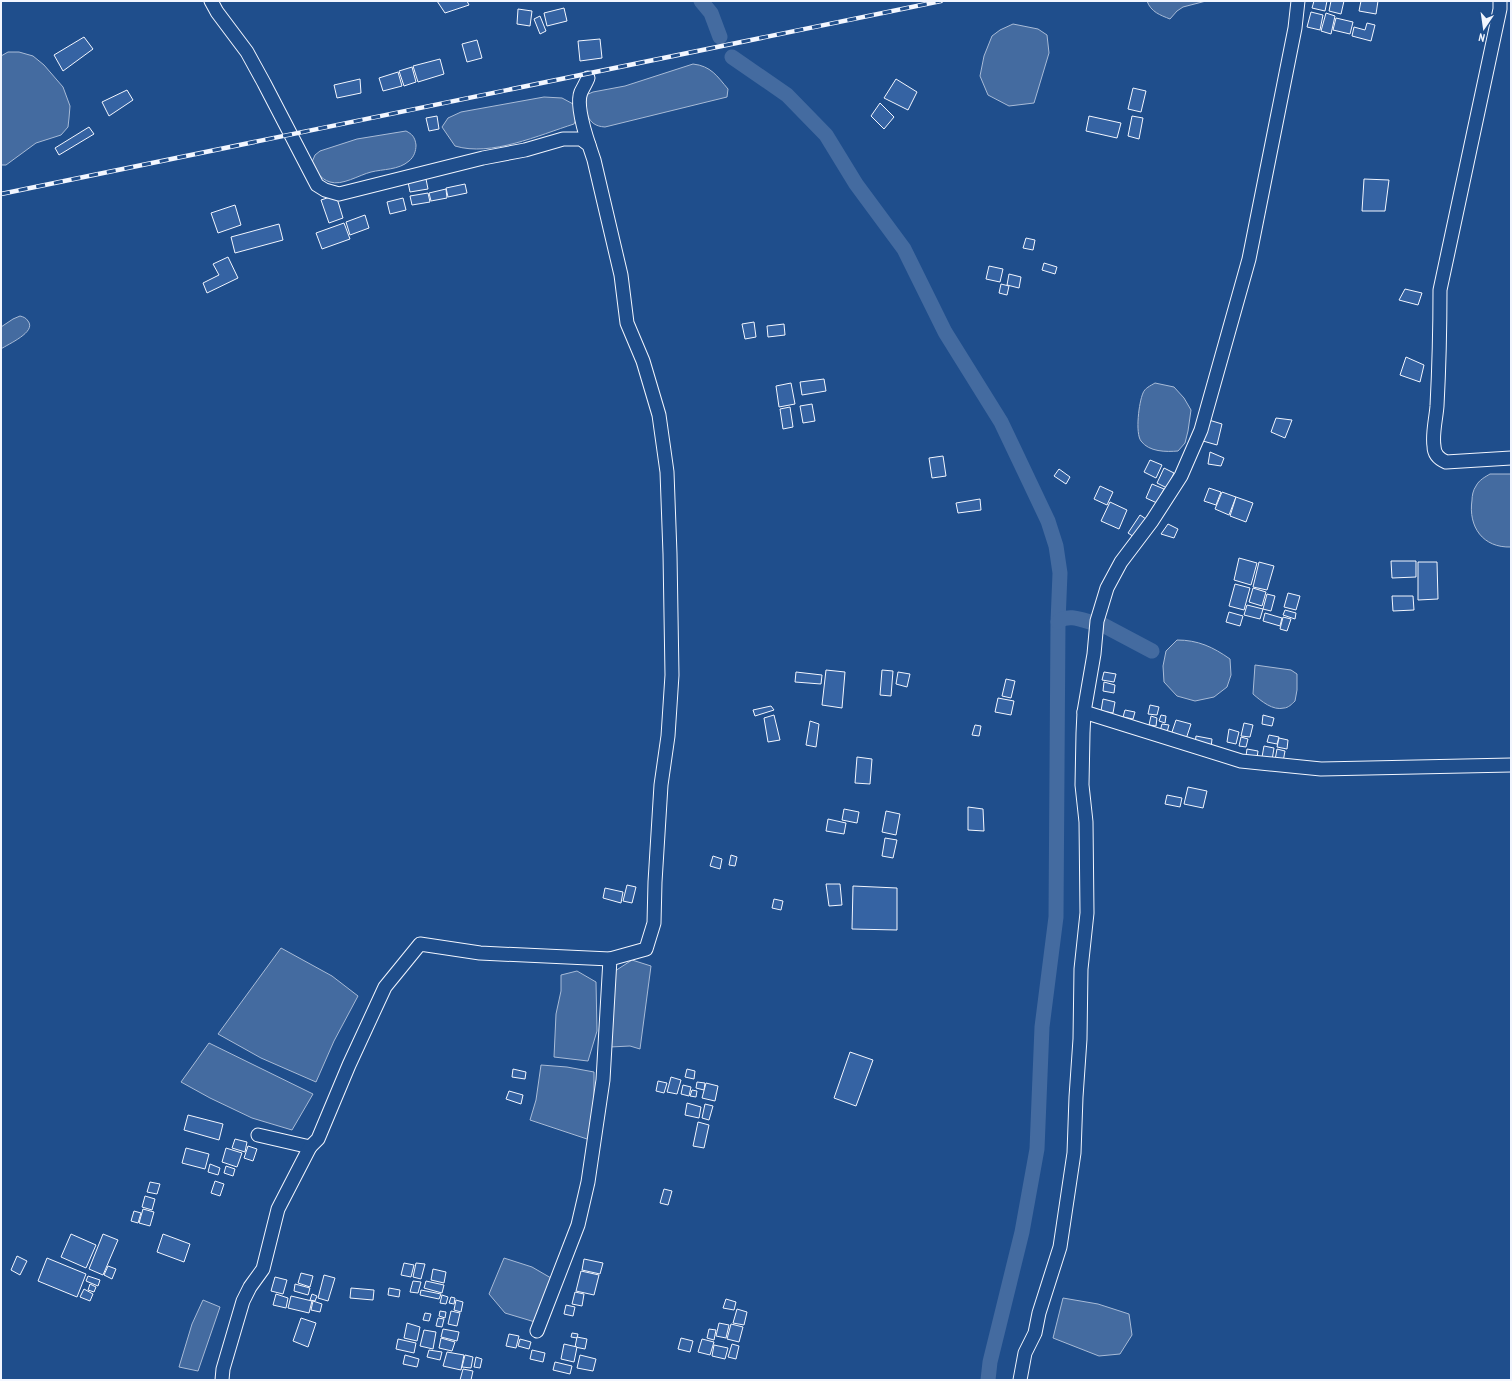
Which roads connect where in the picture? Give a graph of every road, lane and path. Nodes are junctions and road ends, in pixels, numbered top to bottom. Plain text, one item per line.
1 (211, 1) edge
2 (1298, 1) edge
3 (1500, 1) edge
4 (588, 78) dead end
5 (589, 145) junction
6 (1511, 458) edge
7 (1084, 712) junction
8 (1511, 765) edge
9 (610, 959) junction
10 (258, 1135) dead end
11 (310, 1147) junction
12 (537, 1331) dead end
13 (222, 1380) edge
14 (1020, 1380) edge

1 - 5 street
2 - 7 street
3 - 6 street
4 - 5 street
5 - 9 street
7 - 8 street
7 - 14 street
9 - 11 street
9 - 12 street
10 - 11 street
11 - 13 street

